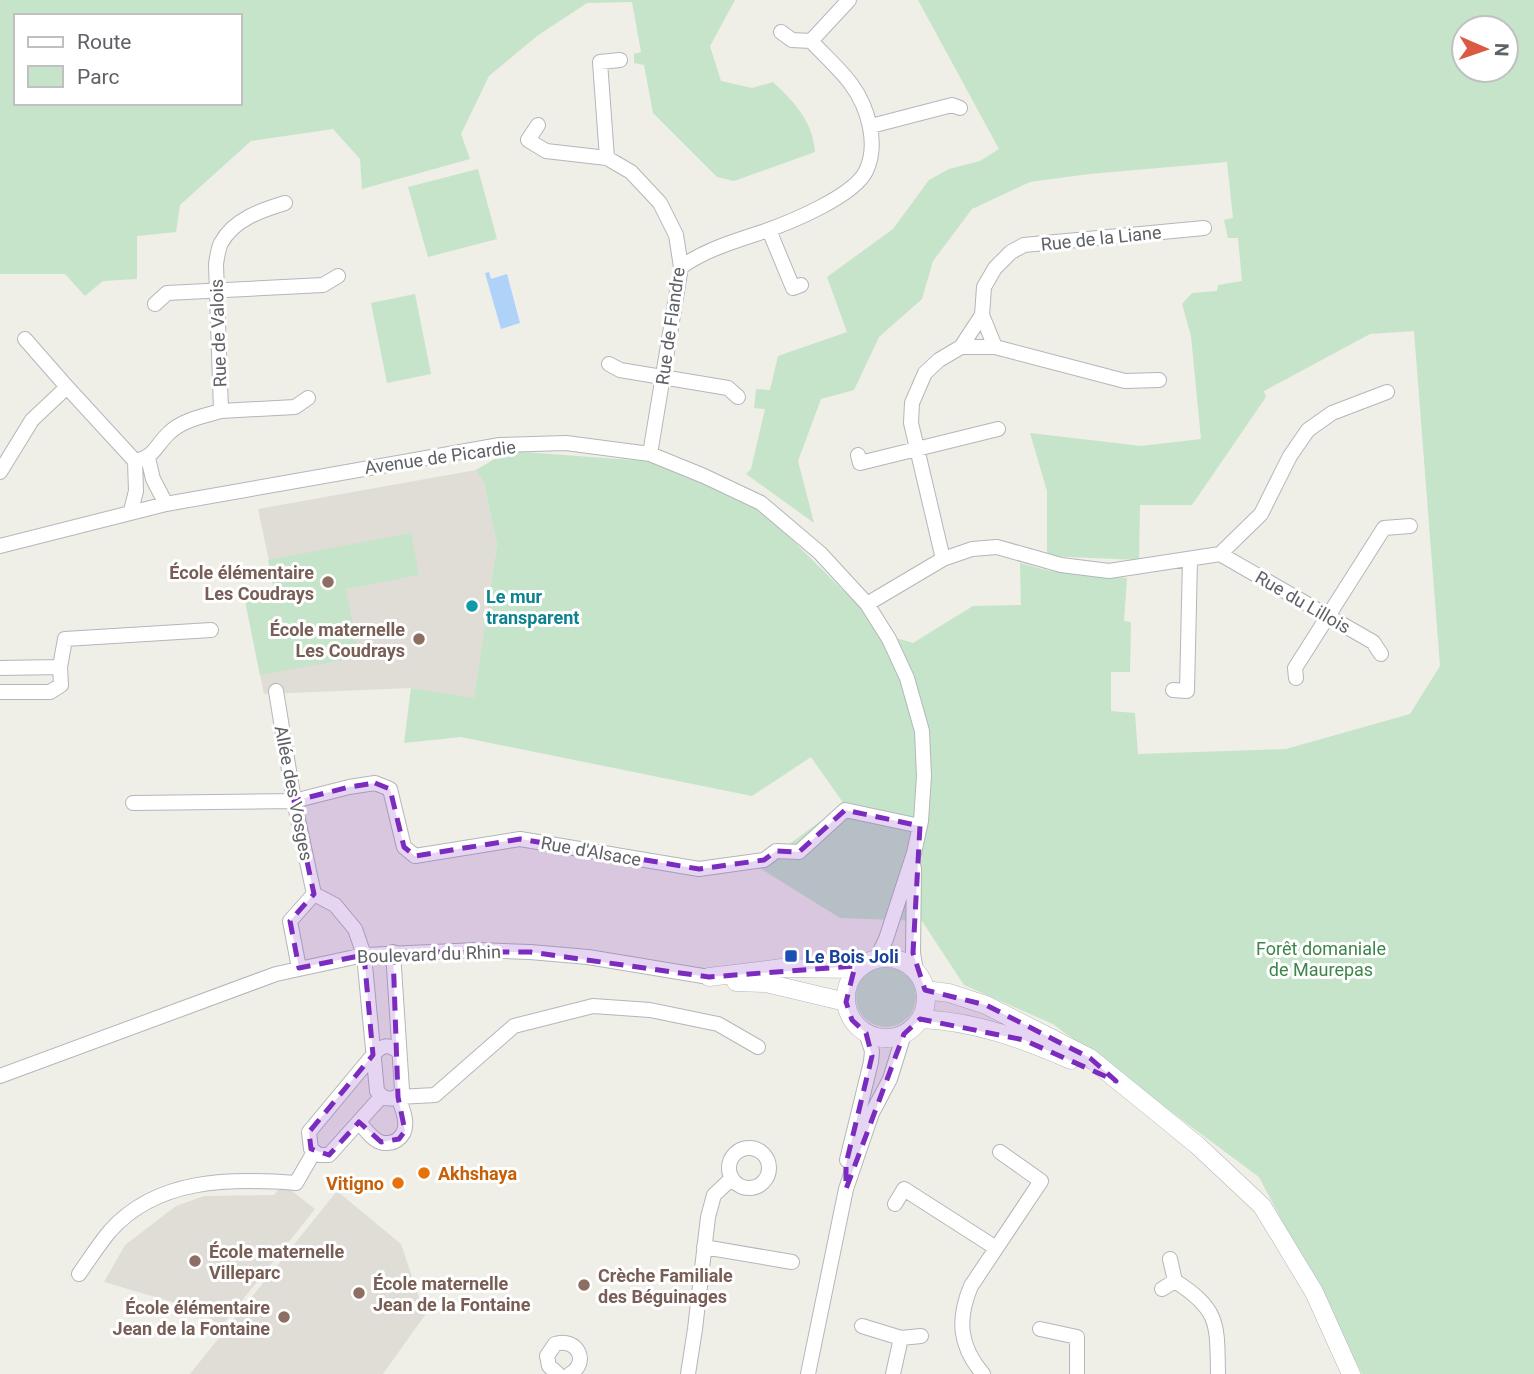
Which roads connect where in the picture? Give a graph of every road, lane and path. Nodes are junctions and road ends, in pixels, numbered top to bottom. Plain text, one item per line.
1 (849, 0) edge
2 (781, 32) dead end
3 (811, 41) junction
4 (620, 61) dead end
5 (960, 108) dead end
6 (538, 125) dead end
7 (871, 126) junction
8 (607, 158) junction
9 (285, 203) dead end
10 (1204, 228) dead end
11 (769, 230) junction
12 (681, 267) junction
13 (338, 276) dead end
14 (801, 285) dead end
15 (216, 289) junction
16 (155, 304) dead end
17 (982, 315) junction
18 (25, 339) dead end
19 (961, 347) junction
20 (995, 347) junction
21 (610, 364) dead end
22 (663, 377) junction
23 (1159, 380) dead end
24 (67, 387) junction
25 (1387, 392) dead end
26 (738, 397) dead end
27 (308, 398) dead end
28 (221, 411) junction
29 (998, 429) dead end
30 (917, 449) junction
31 (650, 454) junction
32 (858, 455) dead end
33 (141, 460) junction
34 (1, 465) edge
35 (166, 504) junction
36 (131, 511) junction
37 (1410, 526) dead end
38 (0, 546) edge
39 (1220, 554) junction
40 (943, 559) junction
41 (1190, 559) junction
42 (867, 604) junction
43 (1327, 616) junction
44 (211, 629) dead end
45 (1381, 654) dead end
46 (60, 667) junction
47 (0, 668) edge
48 (1296, 678) dead end
49 (1173, 690) dead end
50 (276, 691) dead end
51 (0, 692) edge
52 (294, 801) junction
53 (133, 803) dead end
54 (920, 826) junction
55 (914, 853) junction
56 (314, 894) junction
57 (393, 952) junction
58 (363, 955) junction
59 (877, 958) junction
60 (299, 968) junction
61 (858, 969) junction
62 (916, 971) junction
63 (709, 977) junction
64 (925, 990) junction
65 (846, 1002) junction
66 (920, 1019) junction
67 (866, 1033) junction
68 (904, 1034) junction
69 (758, 1047) dead end
70 (399, 1052) junction
71 (373, 1055) junction
72 (0, 1076) edge
73 (1116, 1081) junction
74 (382, 1097) junction
75 (398, 1097) junction
76 (359, 1122) junction
77 (314, 1152) junction
78 (1000, 1152) dead end
79 (732, 1178) dead end
80 (846, 1189) junction
81 (895, 1205) dead end
82 (704, 1247) junction
83 (996, 1248) junction
84 (1170, 1259) dead end
85 (792, 1262) dead end
86 (79, 1274) dead end
87 (862, 1326) dead end
88 (1040, 1329) dead end
89 (920, 1336) dead end
90 (901, 1338) junction
91 (574, 1373) edge
92 (558, 1374) edge
93 (688, 1374) edge
94 (808, 1374) edge
95 (893, 1374) edge
96 (983, 1374) edge
97 (1077, 1374) edge
98 (1218, 1374) edge
99 (1351, 1374) edge

1 - 3 street
2 - 3 street
3 - 7 street
4 - 8 street
5 - 7 street
6 - 8 street, Rue de Flandre
7 - 11 street
8 - 12 street, Rue de Flandre
9 - 15 street, Rue de Valois
10 - 17 street, Rue de la Liane
11 - 12 street
11 - 14 street
12 - 22 street, Rue de Flandre
13 - 15 street
15 - 16 street
15 - 28 street, Rue de Valois
17 - 19 street, Rue de la Liane
17 - 20 street
18 - 24 street
19 - 20 street
19 - 30 street, Rue de la Liane
20 - 23 street
21 - 22 street
22 - 26 street
22 - 31 street, Rue de Flandre
24 - 33 street
24 - 34 street
25 - 39 street
27 - 28 street
28 - 33 street, Rue de Valois
29 - 30 street
30 - 32 street
30 - 40 street, Rue de la Liane
31 - 35 street, Avenue de Picardie
31 - 42 street, Avenue de Picardie
33 - 35 street
33 - 36 street
35 - 36 street, Avenue de Picardie
36 - 38 street, Avenue de Picardie
37 - 43 street
39 - 41 street
39 - 43 street, Rue du Lillois
40 - 41 street
40 - 42 street
41 - 49 street
42 - 54 street, Avenue de Picardie
43 - 45 street, Rue du Lillois
43 - 48 street
44 - 46 street
46 - 47 street
46 - 51 street
50 - 52 street, Allée des Vosges
52 - 53 street
52 - 54 street, Rue d'Alsace
52 - 56 street, Allée des Vosges
54 - 55 street, Avenue de Picardie
55 - 59 street, Avenue de Picardie
55 - 62 street, Avenue de Picardie
56 - 58 street
56 - 60 street
57 - 58 street, Boulevard du Rhin
57 - 63 street, Boulevard du Rhin
57 - 70 street
58 - 60 street, Boulevard du Rhin
58 - 71 street
59 - 61 street
59 - 62 street
60 - 72 street, Boulevard du Rhin
61 - 63 street, Boulevard du Rhin
61 - 65 street
62 - 64 street
63 - 65 street, Boulevard du Rhin
64 - 66 street
64 - 73 street
65 - 67 street
66 - 68 street
66 - 73 street
67 - 68 street
67 - 80 street
68 - 80 street
69 - 75 street
70 - 71 street
70 - 75 street
71 - 74 street
71 - 77 street
73 - 99 street
74 - 75 street
74 - 76 street
75 - 76 street
76 - 77 street
77 - 86 street
78 - 83 street
79 - 82 street
80 - 94 street
81 - 83 street
82 - 85 street
82 - 93 street
83 - 96 street
84 - 98 street
87 - 90 street
88 - 97 street
89 - 90 street
90 - 95 street
91 - 92 street

